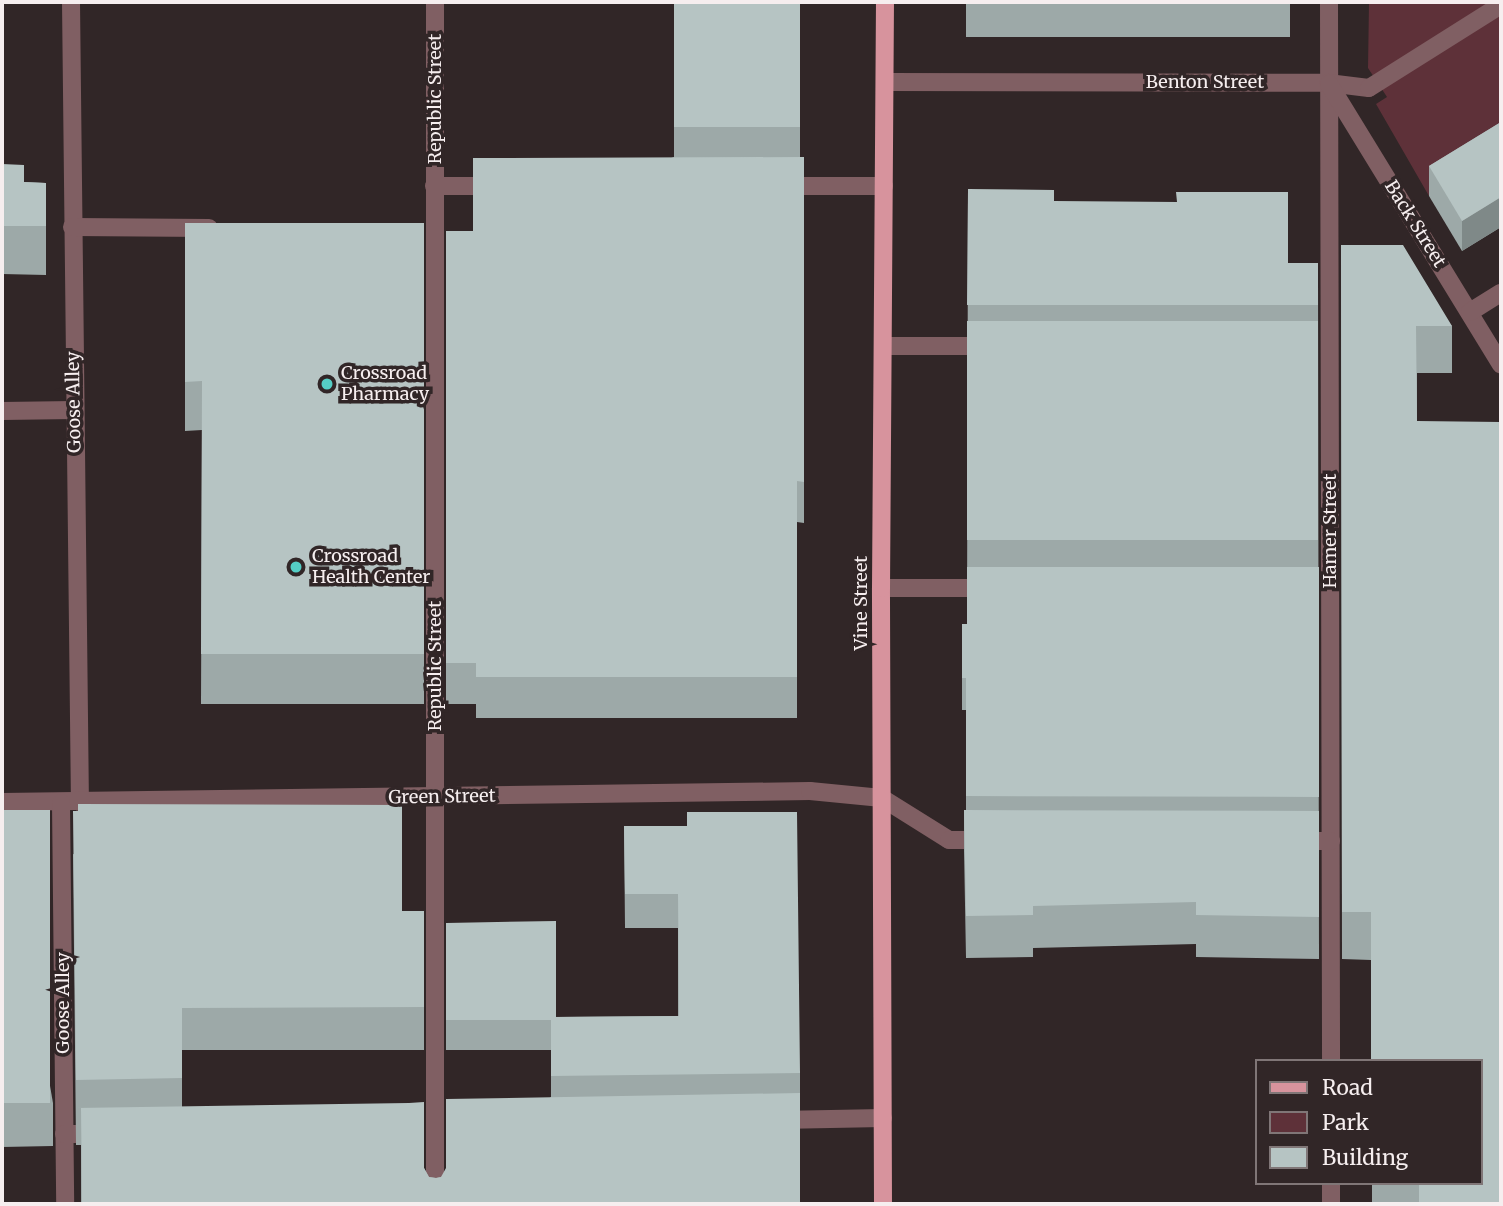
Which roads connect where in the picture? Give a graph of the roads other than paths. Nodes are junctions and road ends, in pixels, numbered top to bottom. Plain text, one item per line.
1 (71, 2) edge
2 (435, 2) edge
3 (885, 2) edge
4 (1329, 2) edge
5 (1501, 5) edge
6 (885, 82) junction
7 (1328, 83) junction
8 (434, 186) junction
9 (516, 186) edge
10 (760, 186) edge
11 (884, 186) junction
12 (72, 228) junction
13 (226, 228) edge
14 (1501, 293) edge
15 (1470, 312) junction
16 (884, 346) junction
17 (1007, 346) edge
18 (1310, 347) edge
19 (1331, 347) junction
20 (1501, 365) edge
21 (74, 410) junction
22 (2, 411) edge
23 (881, 588) junction
24 (1007, 588) edge
25 (1310, 588) edge
26 (1329, 588) junction
27 (435, 797) junction
28 (882, 797) junction
29 (2, 802) edge
30 (61, 803) junction
31 (80, 803) junction
32 (1003, 840) edge
33 (1286, 841) edge
34 (1331, 841) junction
35 (1331, 1059) edge
36 (883, 1118) junction
37 (765, 1120) edge
38 (455, 1123) edge
39 (428, 1126) junction
40 (120, 1133) edge
41 (64, 1134) junction
42 (1331, 1185) edge
43 (65, 1204) edge
44 (435, 1204) edge
45 (883, 1204) edge
46 (1331, 1204) edge

1 - 12 street, Goose Alley
2 - 8 street, Republic Street
3 - 6 main road, Vine Street
4 - 7 street, Hamer Street
5 - 7 street, Benton Street
6 - 7 street, Benton Street
6 - 11 main road, Vine Street
7 - 15 street, Back Street
7 - 19 street, Hamer Street
8 - 9 street
8 - 27 street, Republic Street
10 - 11 street
11 - 16 main road, Vine Street
12 - 13 street
12 - 21 street, Goose Alley
14 - 15 street
15 - 20 street, Back Street
16 - 17 street
16 - 23 main road, Vine Street
18 - 19 street
19 - 26 street, Hamer Street
21 - 22 street
21 - 31 street, Goose Alley
23 - 24 street
23 - 28 main road, Vine Street
25 - 26 street
26 - 34 street, Hamer Street
27 - 28 street, Green Street
27 - 31 street, Green Street
27 - 39 street, Republic Street
28 - 32 street
28 - 36 main road, Vine Street
29 - 30 street, Green Street
30 - 31 street, Green Street
30 - 41 street, Goose Alley
33 - 34 street
34 - 35 street, Hamer Street
36 - 37 street
36 - 45 main road, Vine Street
38 - 39 street
39 - 44 street, Republic Street
40 - 41 street
41 - 43 street, Goose Alley
42 - 46 street

